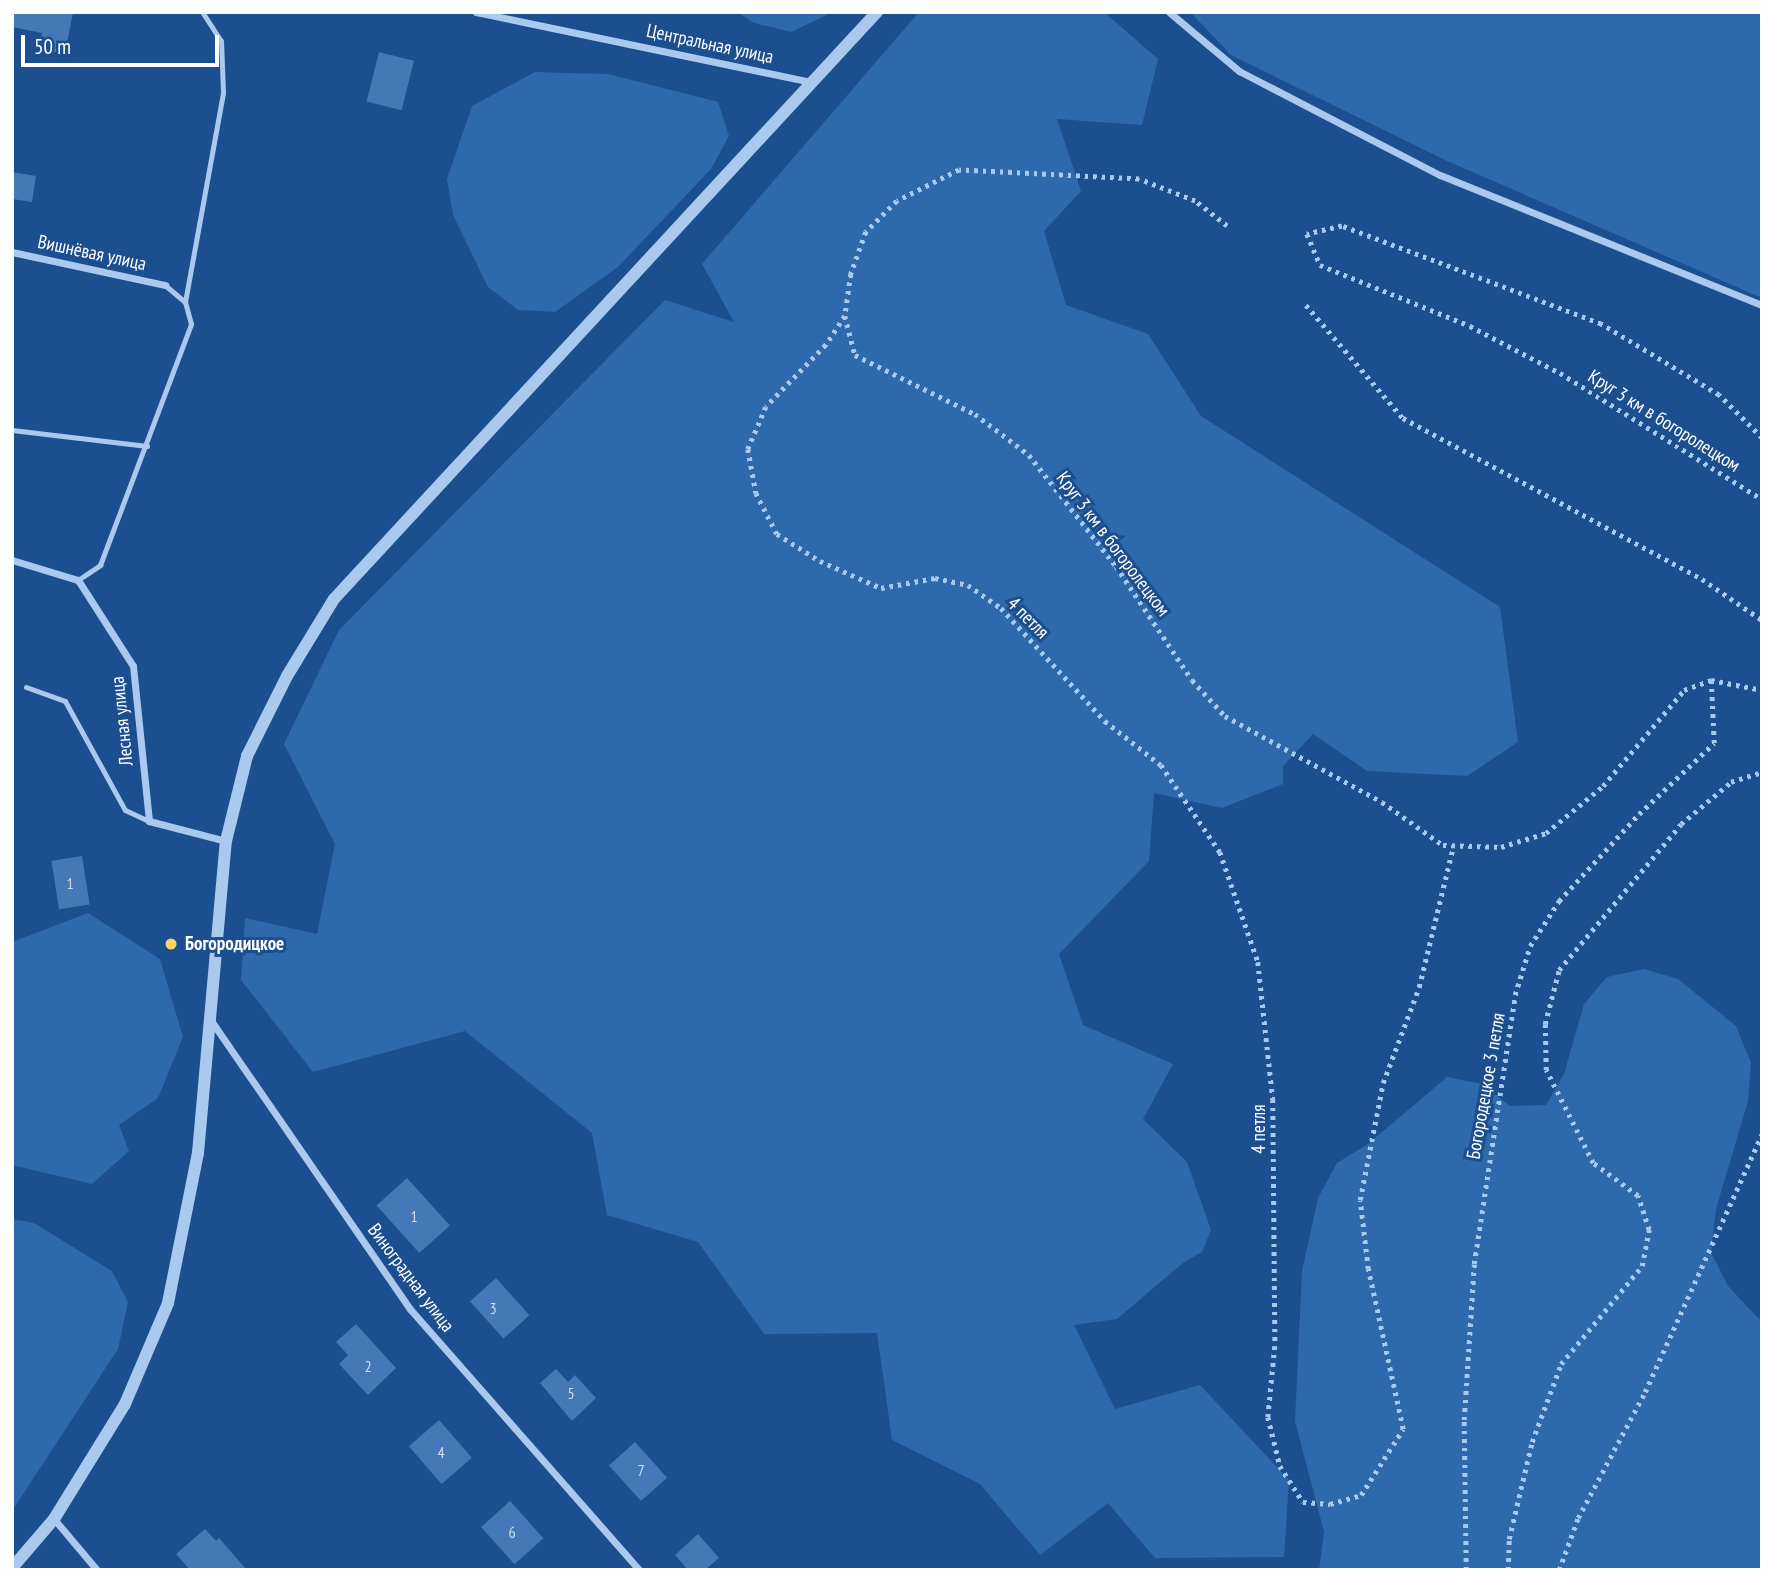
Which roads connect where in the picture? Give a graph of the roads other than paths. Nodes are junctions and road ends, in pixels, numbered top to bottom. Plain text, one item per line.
1 (202, 12) edge
2 (476, 12) edge
3 (877, 12) edge
4 (1169, 12) edge
5 (813, 82) junction
6 (12, 252) edge
7 (165, 285) joint
8 (185, 303) junction
9 (1762, 305) edge
10 (12, 430) edge
11 (147, 446) junction
12 (12, 560) edge
13 (78, 580) junction
14 (26, 687) dead end
15 (149, 821) junction
16 (226, 841) junction
17 (209, 1018) junction
18 (54, 1519) junction
19 (12, 1568) edge
20 (97, 1570) edge
21 (639, 1570) edge

1 - 8 lane
2 - 5 street, Центральная улица
3 - 5 street
4 - 9 street
5 - 16 street
6 - 7 street, Вишнёвая улица
7 - 8 lane
8 - 11 lane
10 - 11 lane
11 - 13 lane
12 - 13 street
13 - 15 street, Лесная улица
14 - 15 lane
15 - 16 street
16 - 17 street
17 - 18 street
17 - 21 street, Виноградная улица
18 - 19 street
18 - 20 street

